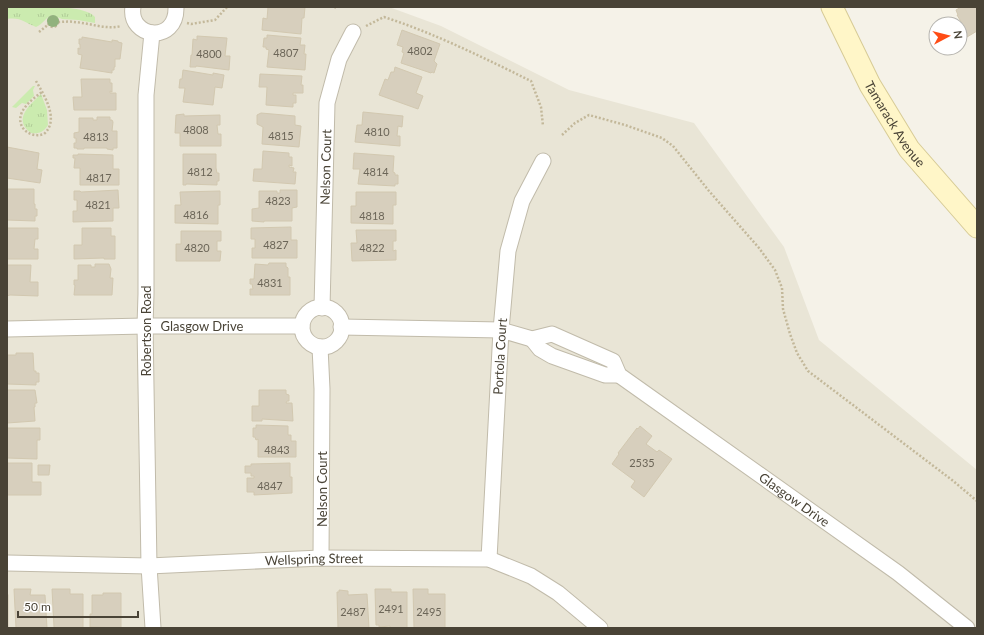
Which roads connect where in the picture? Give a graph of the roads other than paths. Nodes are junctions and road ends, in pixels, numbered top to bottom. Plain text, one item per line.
1 (133, 7) edge
2 (176, 7) edge
3 (832, 7) edge
4 (353, 32) road end
5 (152, 33) junction
6 (543, 161) dead end
7 (977, 227) edge
8 (322, 308) junction
9 (145, 326) junction
10 (302, 326) junction
11 (341, 327) junction
12 (7, 329) edge
13 (501, 330) junction
14 (532, 339) junction
15 (320, 347) junction
16 (583, 348) junction
17 (575, 365) junction
18 (619, 375) junction
19 (321, 558) junction
20 (489, 559) junction
21 (7, 563) edge
22 (149, 566) junction
23 (153, 628) edge
24 (600, 628) edge
25 (967, 628) edge

1 - 5 street
2 - 5 street
3 - 7 main road, Tamarack Avenue
4 - 8 street, Nelson Court
5 - 9 street, Robertson Road
6 - 13 street, Portola Court
8 - 10 street
8 - 11 street
9 - 10 street, Glasgow Drive
9 - 12 street, Glasgow Drive
9 - 22 street, Robertson Road
10 - 15 street
11 - 13 street, Glasgow Drive
11 - 15 street
13 - 14 street, Glasgow Drive
13 - 20 street, Portola Court
14 - 16 street, Glasgow Drive
14 - 17 street, Glasgow Drive
15 - 19 street, Nelson Court
16 - 17 street
16 - 18 street, Glasgow Drive
17 - 18 street, Glasgow Drive
18 - 25 street, Glasgow Drive
19 - 20 street, Wellspring Street
19 - 22 street, Wellspring Street
20 - 24 street, Wellspring Street
21 - 22 street, Wellspring Street
22 - 23 street, Robertson Road

